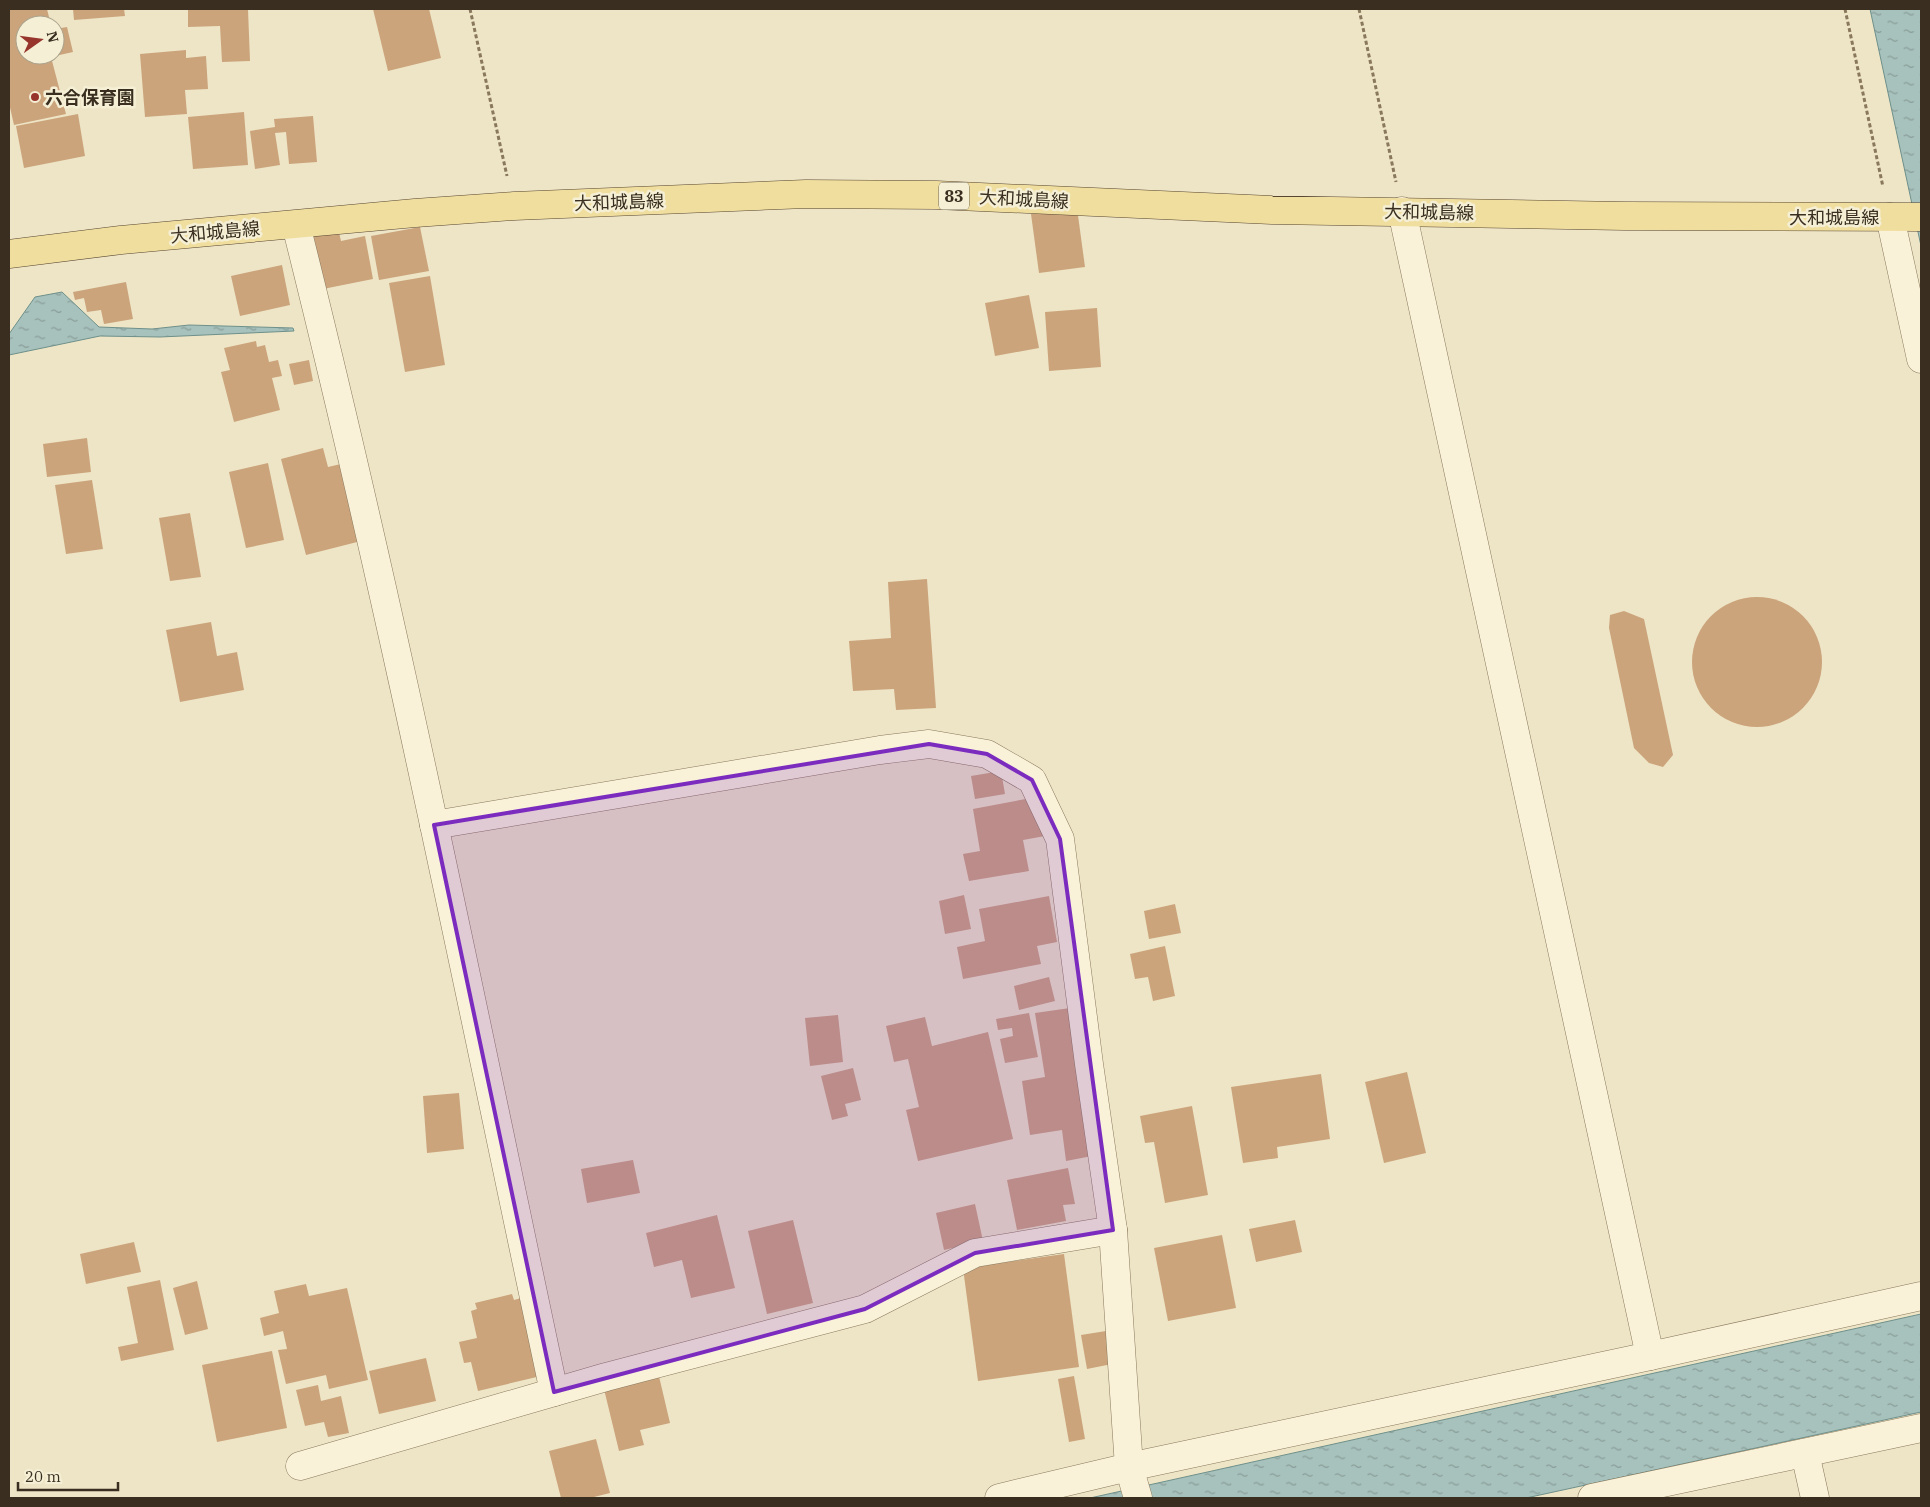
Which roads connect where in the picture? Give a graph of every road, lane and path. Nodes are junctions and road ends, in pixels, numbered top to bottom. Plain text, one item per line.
1 (470, 9) edge
2 (1359, 9) edge
3 (1845, 9) edge
4 (514, 206) junction
5 (1402, 211) junction
6 (1905, 217) edge
7 (296, 225) junction
8 (9, 254) edge
9 (1921, 359) edge
10 (434, 825) junction
11 (1112, 1230) junction
12 (1921, 1296) edge
13 (1650, 1356) junction
14 (554, 1392) junction
15 (1921, 1428) edge
16 (1805, 1453) junction
17 (300, 1466) dead end
18 (1134, 1486) edge
19 (999, 1498) edge
20 (1592, 1498) edge
21 (1815, 1498) edge

1 - 4 path
2 - 5 path
3 - 6 path
4 - 5 main road, 大和城島線 / 83
4 - 7 main road, 大和城島線 / 83
5 - 6 main road, 大和城島線 / 83
5 - 13 street
6 - 9 street
7 - 8 main road, 大和城島線 / 83
7 - 10 street
10 - 11 street
10 - 14 street
11 - 14 street
11 - 18 street
12 - 13 street
13 - 18 street
14 - 17 street
15 - 16 street
16 - 20 street
16 - 21 street
18 - 19 street

